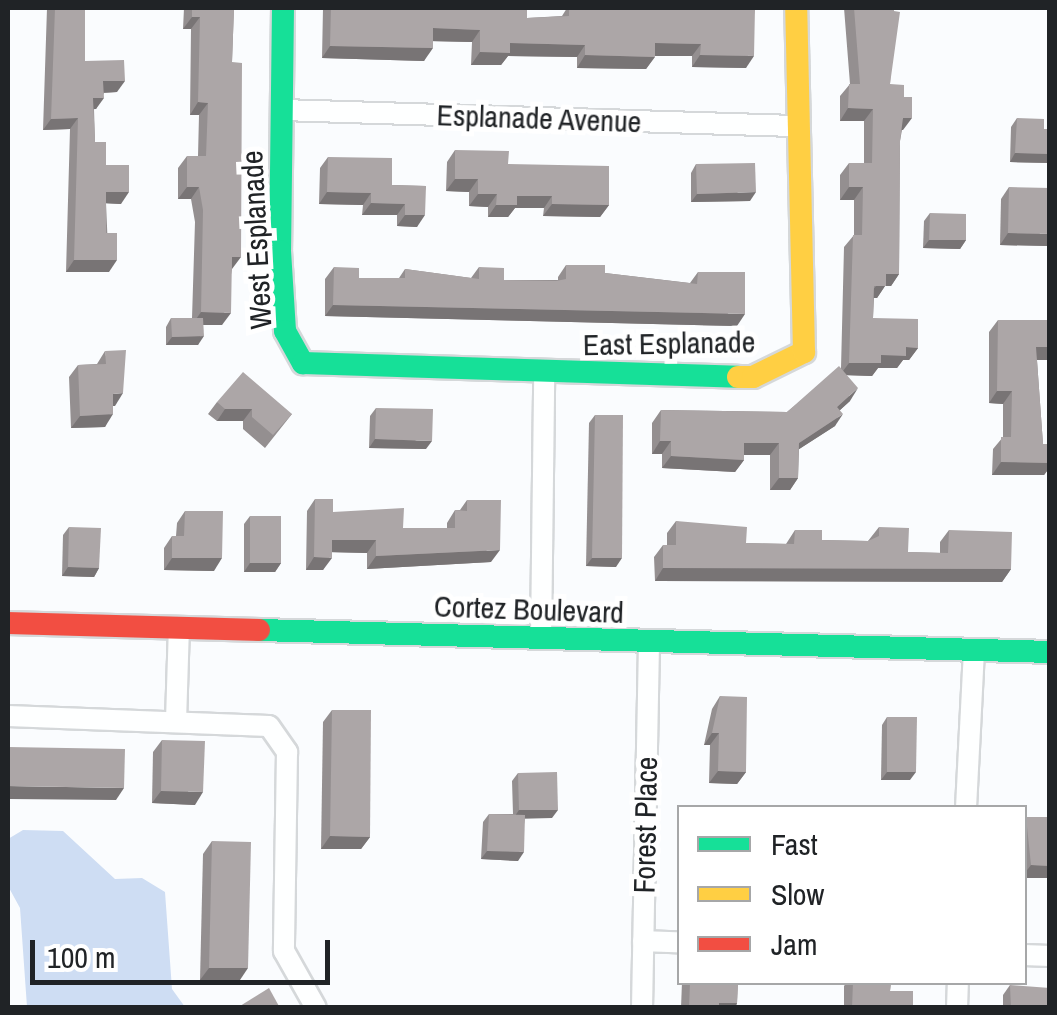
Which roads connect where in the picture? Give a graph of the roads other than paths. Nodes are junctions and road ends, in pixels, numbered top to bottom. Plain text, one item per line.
1 (282, 8) edge
2 (796, 8) edge
3 (282, 110) junction
4 (796, 126) junction
5 (544, 375) junction
6 (8, 624) edge
7 (178, 628) junction
8 (541, 639) junction
9 (648, 643) junction
10 (974, 650) junction
11 (1050, 652) edge
12 (8, 716) edge
13 (176, 721) junction
14 (966, 805) edge
15 (643, 941) junction
16 (677, 942) edge
17 (316, 1008) edge
18 (642, 1008) edge

1 - 3 street
2 - 4 street
3 - 4 street, Esplanade Avenue
3 - 5 street, West Esplanade
4 - 5 street, East Esplanade
5 - 8 street
6 - 7 street, Cortez Boulevard
7 - 8 street, Cortez Boulevard
7 - 13 street
8 - 9 street, Cortez Boulevard
9 - 10 street, Cortez Boulevard
9 - 15 street, Forest Place
10 - 11 street, Cortez Boulevard
10 - 14 street
12 - 13 street
13 - 17 street
15 - 16 street
15 - 18 street, Forest Place

